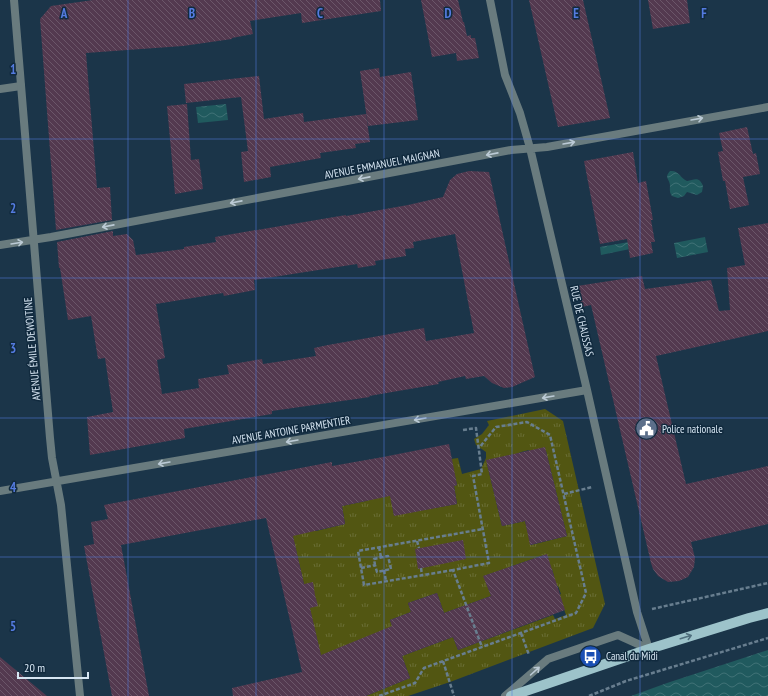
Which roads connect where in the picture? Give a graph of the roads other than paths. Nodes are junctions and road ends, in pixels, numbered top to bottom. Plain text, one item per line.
1 (14, 0) edge
2 (490, 0) edge
3 (21, 86) junction
4 (0, 88) edge
5 (768, 107) edge
6 (530, 148) junction
7 (34, 240) junction
8 (0, 245) edge
9 (586, 390) junction
10 (57, 482) junction
11 (0, 492) edge
12 (768, 613) edge
13 (649, 649) junction
14 (80, 696) edge
15 (505, 696) edge
16 (511, 696) edge

1 - 3 street, AVENUE ÉMILE DEWOITINE
2 - 6 street, RUE DE CHAUSSAS
3 - 4 street
3 - 7 street, AVENUE ÉMILE DEWOITINE
6 -> 5 street, AVENUE EMMANUEL MAIGNAN
6 -> 7 street, AVENUE EMMANUEL MAIGNAN
6 - 9 street, RUE DE CHAUSSAS
8 -> 7 street, AVENUE EMMANUEL MAIGNAN
7 - 10 street, AVENUE ÉMILE DEWOITINE
9 -> 10 street, AVENUE ANTOINE PARMENTIER
9 - 13 street, RUE DE CHAUSSAS
10 - 11 street, AVENUE ANTOINE PARMENTIER
10 - 14 street, AVENUE ÉMILE DEWOITINE
13 -> 12 main road
15 -> 13 street
13 - 16 main road

